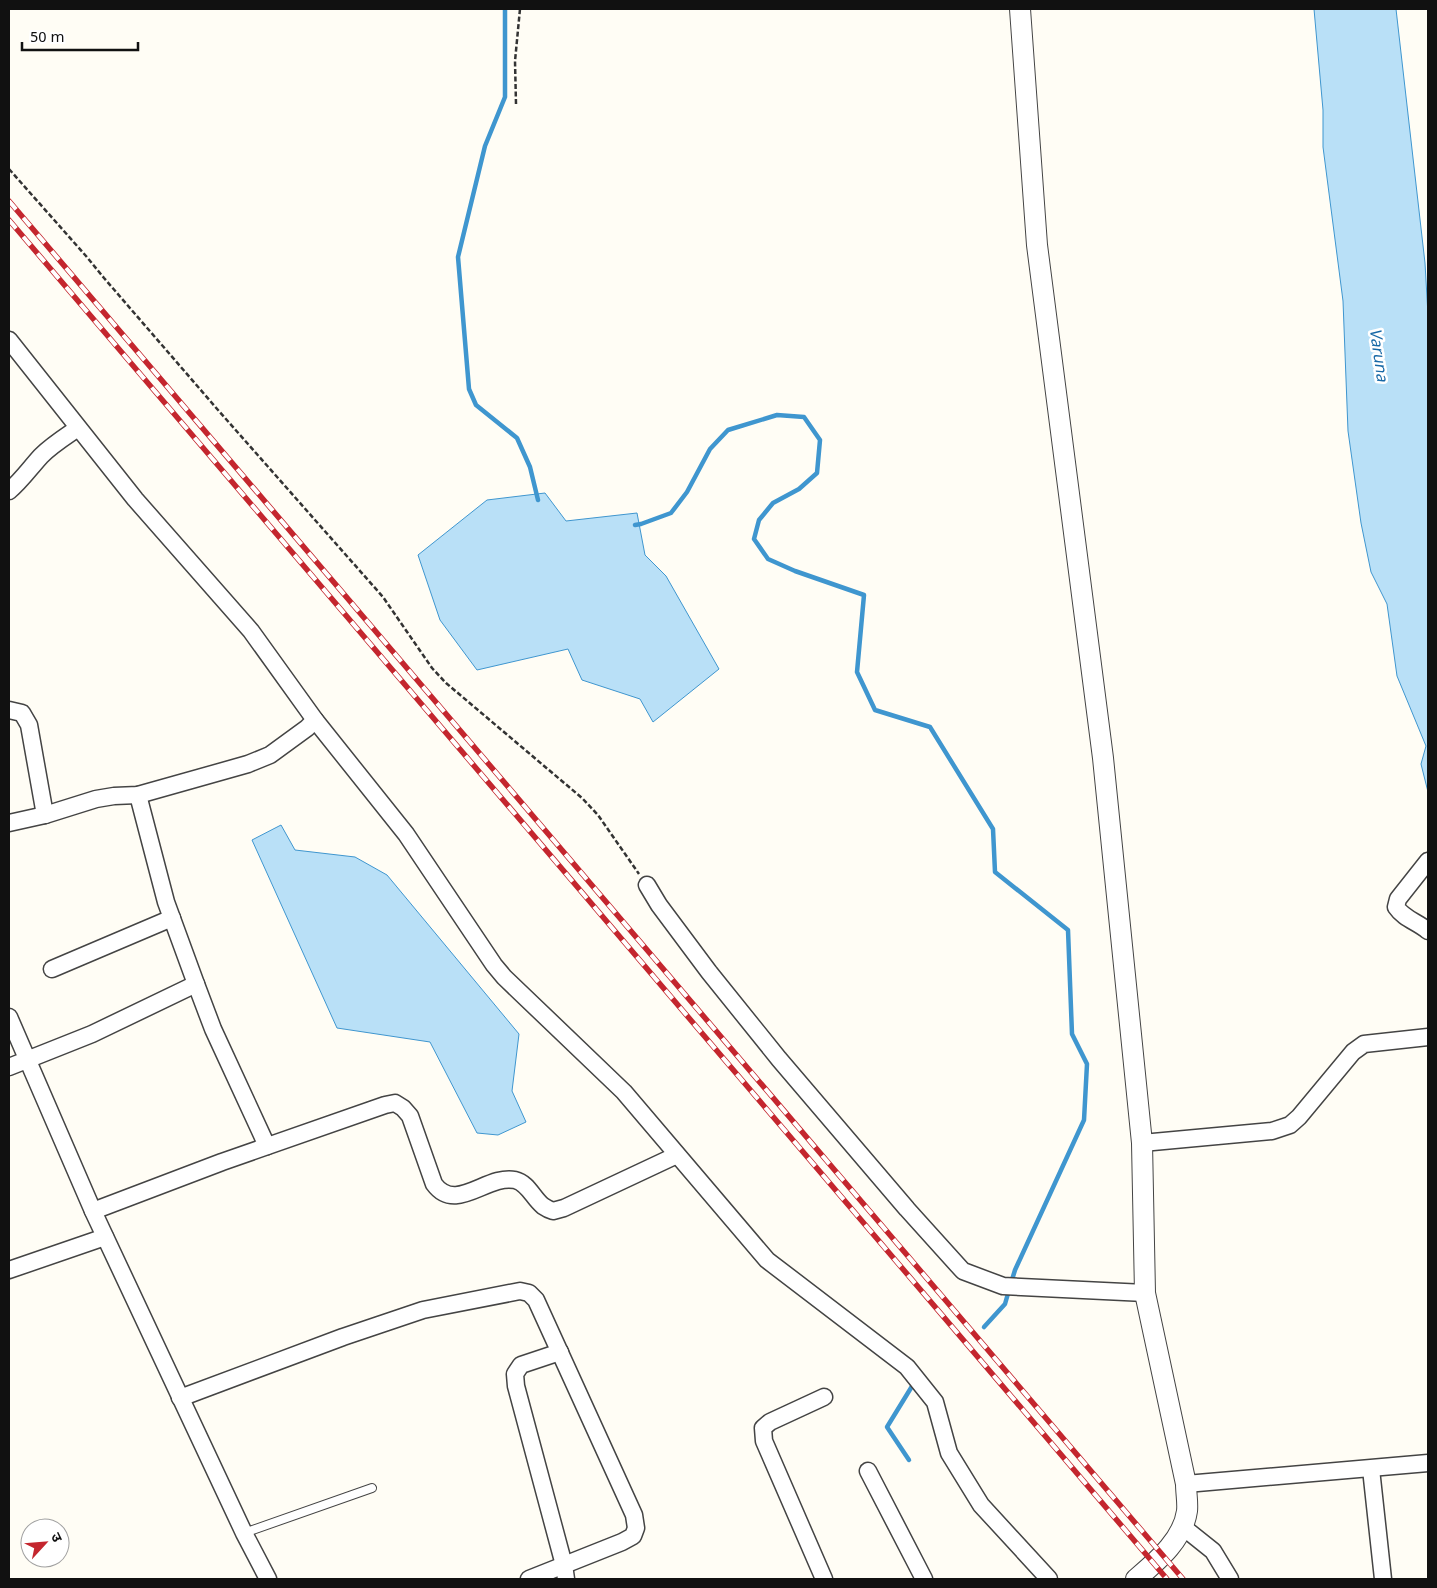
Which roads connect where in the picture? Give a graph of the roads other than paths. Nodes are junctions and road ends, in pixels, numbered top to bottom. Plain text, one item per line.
1 (1020, 9) edge
2 (9, 340) edge
3 (78, 428) junction
4 (9, 491) edge
5 (9, 710) edge
6 (315, 720) junction
7 (138, 796) junction
8 (44, 815) junction
9 (9, 823) edge
10 (1428, 861) edge
11 (646, 885) road end
12 (172, 918) junction
13 (1428, 932) edge
14 (52, 970) dead end
15 (196, 984) junction
16 (9, 1017) edge
17 (1428, 1037) edge
18 (27, 1061) junction
19 (9, 1067) edge
20 (1142, 1143) junction
21 (267, 1146) junction
22 (677, 1154) junction
23 (93, 1211) junction
24 (105, 1237) junction
25 (9, 1270) edge
26 (1145, 1293) junction
27 (560, 1352) junction
28 (824, 1397) dead end
29 (180, 1398) junction
30 (1428, 1464) edge
31 (1371, 1469) junction
32 (868, 1471) dead end
33 (1186, 1484) junction
34 (372, 1488) dead end
35 (1183, 1527) junction
36 (244, 1533) junction
37 (565, 1572) edge
38 (268, 1579) edge
39 (529, 1579) edge
40 (824, 1579) edge
41 (924, 1579) edge
42 (1049, 1579) edge
43 (1136, 1579) edge
44 (1230, 1579) edge
45 (1383, 1579) edge

1 - 20 street
2 - 3 street
3 - 4 street
3 - 6 street
5 - 8 street
6 - 7 street
6 - 22 street
7 - 8 street
7 - 12 street
8 - 9 street
10 - 13 street
11 - 26 street
12 - 14 street
12 - 15 street
15 - 18 street
15 - 21 street
16 - 18 street
17 - 20 street
18 - 19 street
18 - 23 street
20 - 26 street
21 - 22 street
21 - 23 street
22 - 42 street
23 - 24 street
24 - 25 street
24 - 29 street
26 - 33 street
27 - 29 street
27 - 37 street
27 - 37 street
28 - 40 street
29 - 36 street
30 - 31 street
31 - 33 street
31 - 45 street
32 - 41 street
33 - 35 street
34 - 36 lane
35 - 43 street
35 - 44 street
36 - 38 street
37 - 39 street

